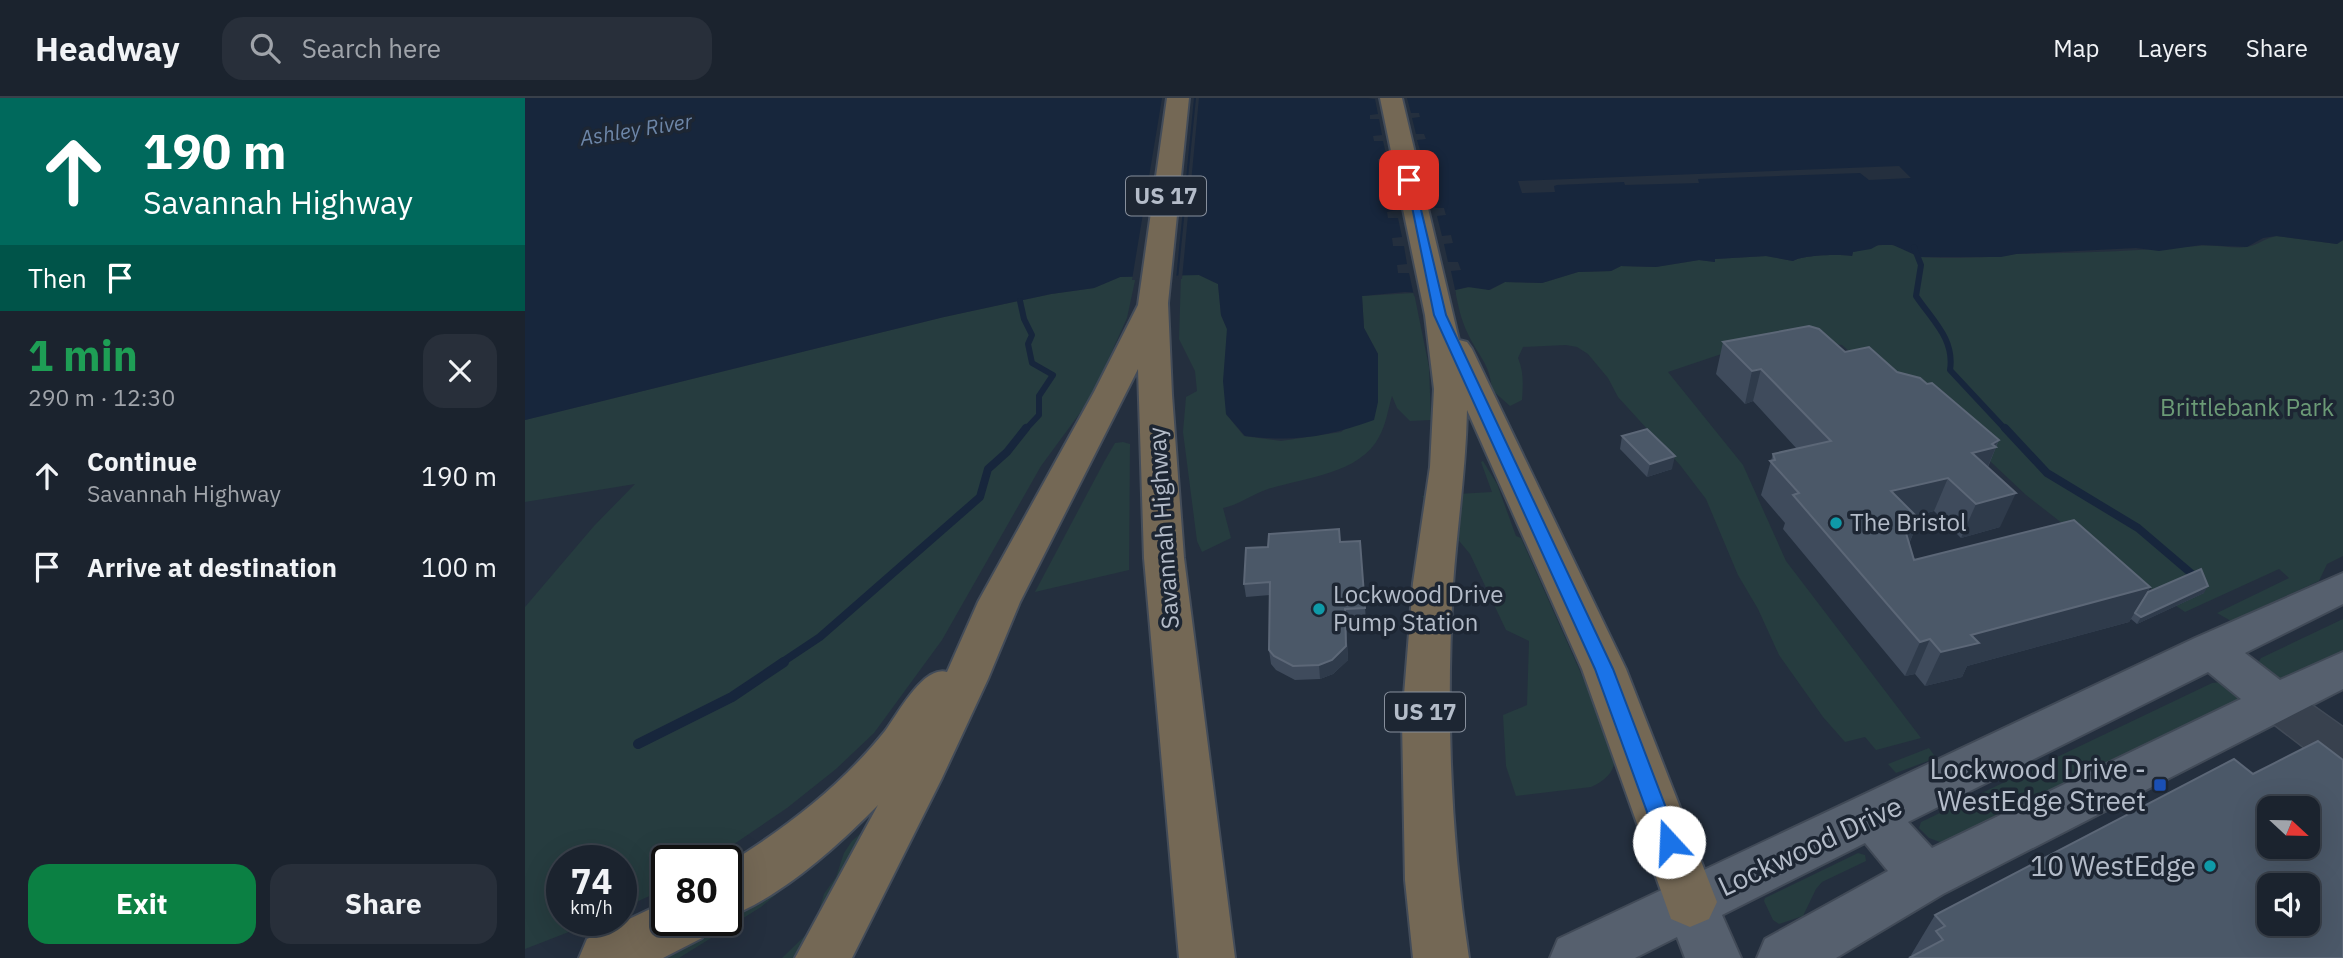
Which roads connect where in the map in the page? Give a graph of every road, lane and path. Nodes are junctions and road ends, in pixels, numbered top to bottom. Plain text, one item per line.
1 (1178, 98) edge
2 (1391, 98) edge
3 (1154, 299) junction
4 (1440, 315) junction
5 (2343, 587) edge
6 (999, 602) junction
7 (2210, 650) junction
8 (2343, 669) edge
9 (2277, 703) junction
10 (2343, 752) edge
11 (1873, 817) junction
12 (1925, 877) junction
13 (742, 883) edge
14 (1690, 902) junction
15 (651, 936) edge
16 (607, 958) edge
17 (823, 958) edge
18 (1207, 958) edge
19 (1441, 958) edge
20 (1578, 958) edge
21 (1713, 958) edge
22 (1785, 958) edge

1 - 3 highway, Savannah Highway / US 17
2 - 4 highway, US 17
3 - 6 highway
3 - 18 highway, Savannah Highway / US 17
4 - 14 highway
4 - 19 highway, US 17
5 - 7 main road, Lockwood Drive
6 - 13 highway
6 - 17 highway
7 - 9 main road
7 - 11 main road, Lockwood Drive
8 - 9 main road
9 - 10 street
9 - 12 main road
11 - 12 main road
11 - 14 main road, Lockwood Drive
12 - 22 main road
14 - 20 main road, Lockwood Drive
14 - 21 main road
15 - 16 highway

